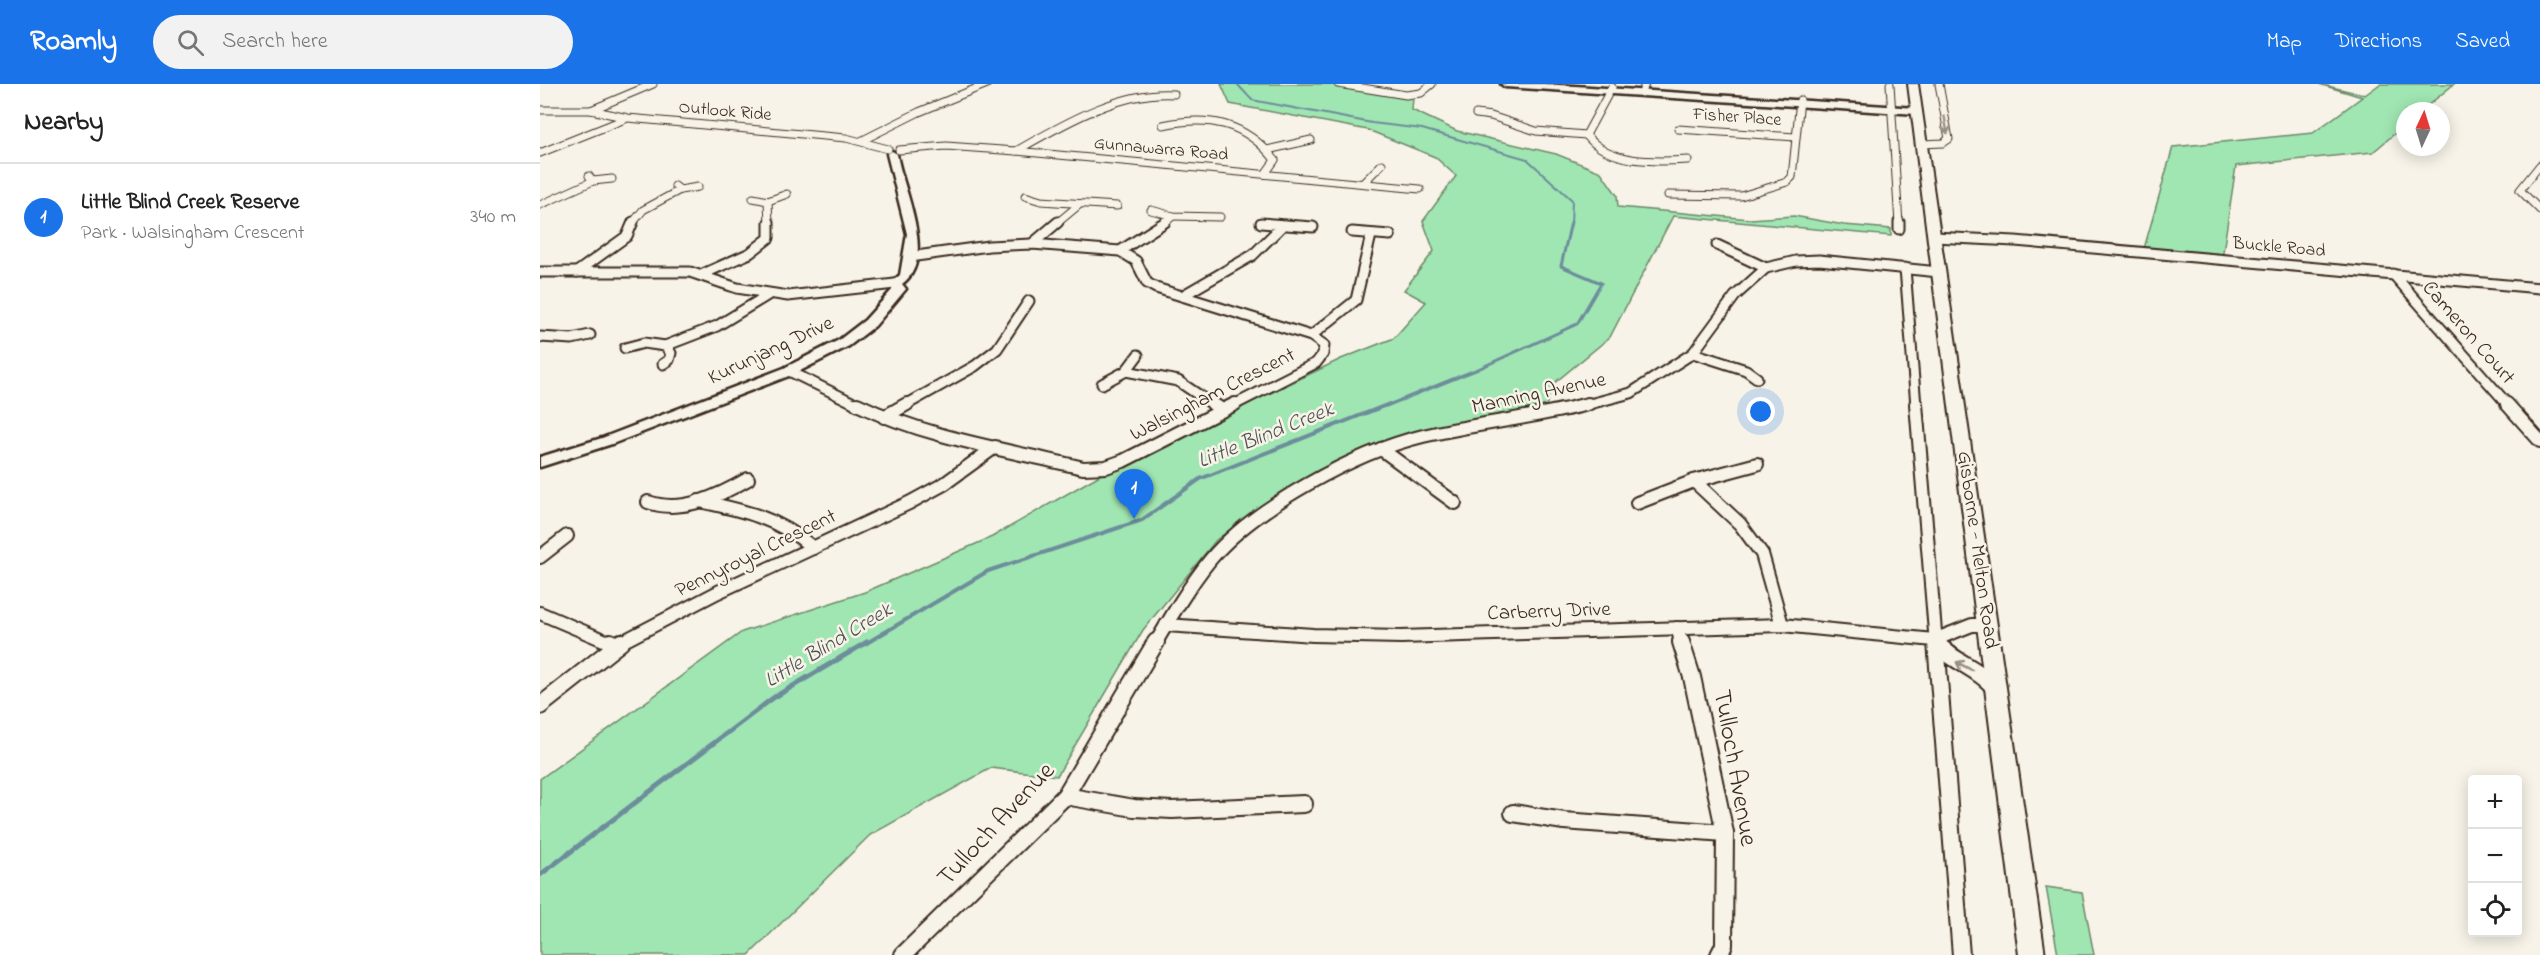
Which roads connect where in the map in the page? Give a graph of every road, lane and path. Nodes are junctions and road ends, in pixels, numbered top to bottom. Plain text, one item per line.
1 (653, 84) edge
2 (987, 84) edge
3 (1338, 84) edge
4 (1432, 84) edge
5 (1505, 84) edge
6 (1569, 84) edge
7 (1890, 84) edge
8 (1913, 84) edge
9 (1939, 84) edge
10 (1158, 85) edge
11 (1531, 85) edge
12 (1610, 89) junction
13 (1644, 89) edge
14 (1174, 94) dead end
15 (1109, 95) dead end
16 (1800, 103) junction
17 (1891, 109) junction
18 (540, 110) edge
19 (591, 110) junction
20 (1917, 111) junction
21 (1476, 114) dead end
22 (628, 118) junction
23 (1163, 125) dead end
24 (1678, 129) dead end
25 (1586, 135) junction
26 (1794, 137) junction
27 (1311, 140) dead end
28 (861, 141) junction
29 (1922, 144) junction
30 (1267, 150) junction
31 (893, 151) junction
32 (1016, 151) junction
33 (540, 153) edge
34 (1688, 160) dead end
35 (1382, 164) dead end
36 (2540, 165) edge
37 (1265, 174) junction
38 (612, 179) dead end
39 (1363, 183) junction
40 (698, 187) dead end
41 (1420, 189) dead end
42 (787, 194) dead end
43 (1668, 195) dead end
44 (1025, 196) dead end
45 (753, 198) dead end
46 (768, 201) junction
47 (1080, 204) junction
48 (540, 205) edge
49 (1117, 206) dead end
50 (1151, 210) dead end
51 (2540, 210) edge
52 (1173, 216) junction
53 (1220, 217) dead end
54 (1261, 223) dead end
55 (1281, 227) junction
56 (1312, 227) dead end
57 (1899, 229) dead end
58 (1352, 232) dead end
59 (1934, 234) junction
60 (1371, 235) junction
61 (1390, 235) dead end
62 (1032, 244) junction
63 (1718, 245) dead end
64 (1120, 251) junction
65 (909, 257) junction
66 (1766, 268) junction
67 (1905, 268) junction
68 (540, 272) edge
69 (577, 272) junction
70 (1939, 272) junction
71 (703, 274) junction
72 (2393, 274) junction
73 (896, 284) junction
74 (2540, 288) edge
75 (768, 295) junction
76 (1182, 296) junction
77 (1029, 300) dead end
78 (590, 335) dead end
79 (1311, 336) junction
80 (540, 337) edge
81 (665, 346) junction
82 (625, 348) dead end
83 (1693, 353) junction
84 (1138, 355) dead end
85 (663, 364) dead end
86 (789, 371) junction
87 (1126, 371) junction
88 (1757, 378) dead end
89 (1102, 384) dead end
90 (1222, 410) junction
91 (884, 417) junction
92 (2540, 441) edge
93 (995, 447) junction
94 (1381, 449) junction
95 (540, 462) edge
96 (1757, 464) dead end
97 (748, 479) dead end
98 (1694, 481) junction
99 (699, 501) junction
100 (648, 502) dead end
101 (1455, 503) dead end
102 (1637, 503) dead end
103 (567, 536) dead end
104 (813, 548) junction
105 (540, 557) edge
106 (540, 613) edge
107 (1166, 625) junction
108 (1782, 625) junction
109 (1988, 625) junction
110 (1677, 628) junction
111 (1934, 640) junction
112 (616, 645) junction
113 (1996, 690) junction
114 (540, 706) edge
115 (1065, 796) junction
116 (1304, 804) dead end
117 (1513, 813) dead end
118 (1725, 833) junction
119 (903, 955) edge
120 (1719, 955) edge
121 (1961, 955) edge
122 (2032, 955) edge

1 - 19 street, Outlook Ride
2 - 28 street
3 - 4 street
5 - 11 street
6 - 12 street
7 - 17 street
8 - 20 main road, Gisborne - Melton Road
9 -> 29 street
10 - 14 street
11 - 12 street
12 - 13 street
12 - 25 street
13 - 16 street
15 - 32 street
16 - 17 street
16 - 26 street
17 - 20 street
17 - 57 street
18 - 19 street
19 - 22 street, Outlook Ride
20 - 29 main road, Gisborne - Melton Road
21 - 25 street
22 - 28 street, Outlook Ride
22 - 33 street
23 - 30 street
24 - 26 street, Fisher Place
25 - 34 street
26 - 43 street
27 - 30 street
28 - 31 street, Outlook Ride
29 - 59 main road, Gisborne - Melton Road
30 - 37 street
31 - 32 street, Gunnawarra Road
31 - 65 street, Kurunjang Drive
32 - 37 street, Gunnawarra Road
35 - 39 street
36 - 51 street
37 - 39 street, Gunnawarra Road
38 - 48 street
39 - 41 street, Gunnawarra Road
40 - 69 street
42 - 46 street
44 - 47 street
45 - 46 street
46 - 71 street
47 - 49 street
47 - 62 street
50 - 52 street
52 - 53 street
52 - 64 street
54 - 55 street
55 - 56 street
55 - 76 street
58 - 60 street
59 - 70 main road, Gisborne - Melton Road
59 - 72 street, Buckle Road
60 - 61 street
60 - 79 street
62 - 64 street
62 - 65 street
63 - 66 street
64 - 76 street, Walsingham Crescent
65 - 73 street, Kurunjang Drive
66 - 67 street, Manning Avenue
66 - 83 street, Manning Avenue
67 - 70 street, Manning Avenue
67 - 111 street, Gisborne - Melton Road
68 - 69 street
69 - 71 street
70 - 109 main road, Gisborne - Melton Road
71 - 75 street
72 - 74 street, Buckle Road
72 - 92 street, Cameron Court
73 - 75 street
73 - 86 street, Kurunjang Drive
75 - 81 street
76 - 79 street, Walsingham Crescent
77 - 91 street
78 - 80 street
79 - 90 street, Walsingham Crescent
81 - 82 street
81 - 85 street
83 - 88 street
83 - 94 street, Manning Avenue
84 - 87 street
86 - 91 street, Walsingham Crescent
86 - 95 street, Kurunjang Drive
87 - 89 street
87 - 90 street
90 - 93 street, Walsingham Crescent
91 - 93 street, Walsingham Crescent
93 - 104 street, Pennyroyal Crescent
94 - 101 street
94 - 107 street, Manning Avenue
96 - 98 street
97 - 99 street
98 - 102 street
98 - 108 street
99 - 100 street
99 - 104 street
103 - 105 street
104 - 112 street, Pennyroyal Crescent
106 - 112 street
107 - 110 street, Carberry Drive
107 - 115 street, Tulloch Avenue
108 - 110 street, Carberry Drive
108 - 111 street, Carberry Drive
109 - 111 street, Carberry Drive
109 - 113 main road, Gisborne - Melton Road
110 - 118 street, Tulloch Avenue
113 -> 111 street
111 - 121 street, Gisborne - Melton Road
112 - 114 street, Pennyroyal Crescent
113 - 122 main road, Gisborne - Melton Road
115 - 116 street
115 - 119 street, Tulloch Avenue
117 - 118 street
118 - 120 street, Tulloch Avenue

